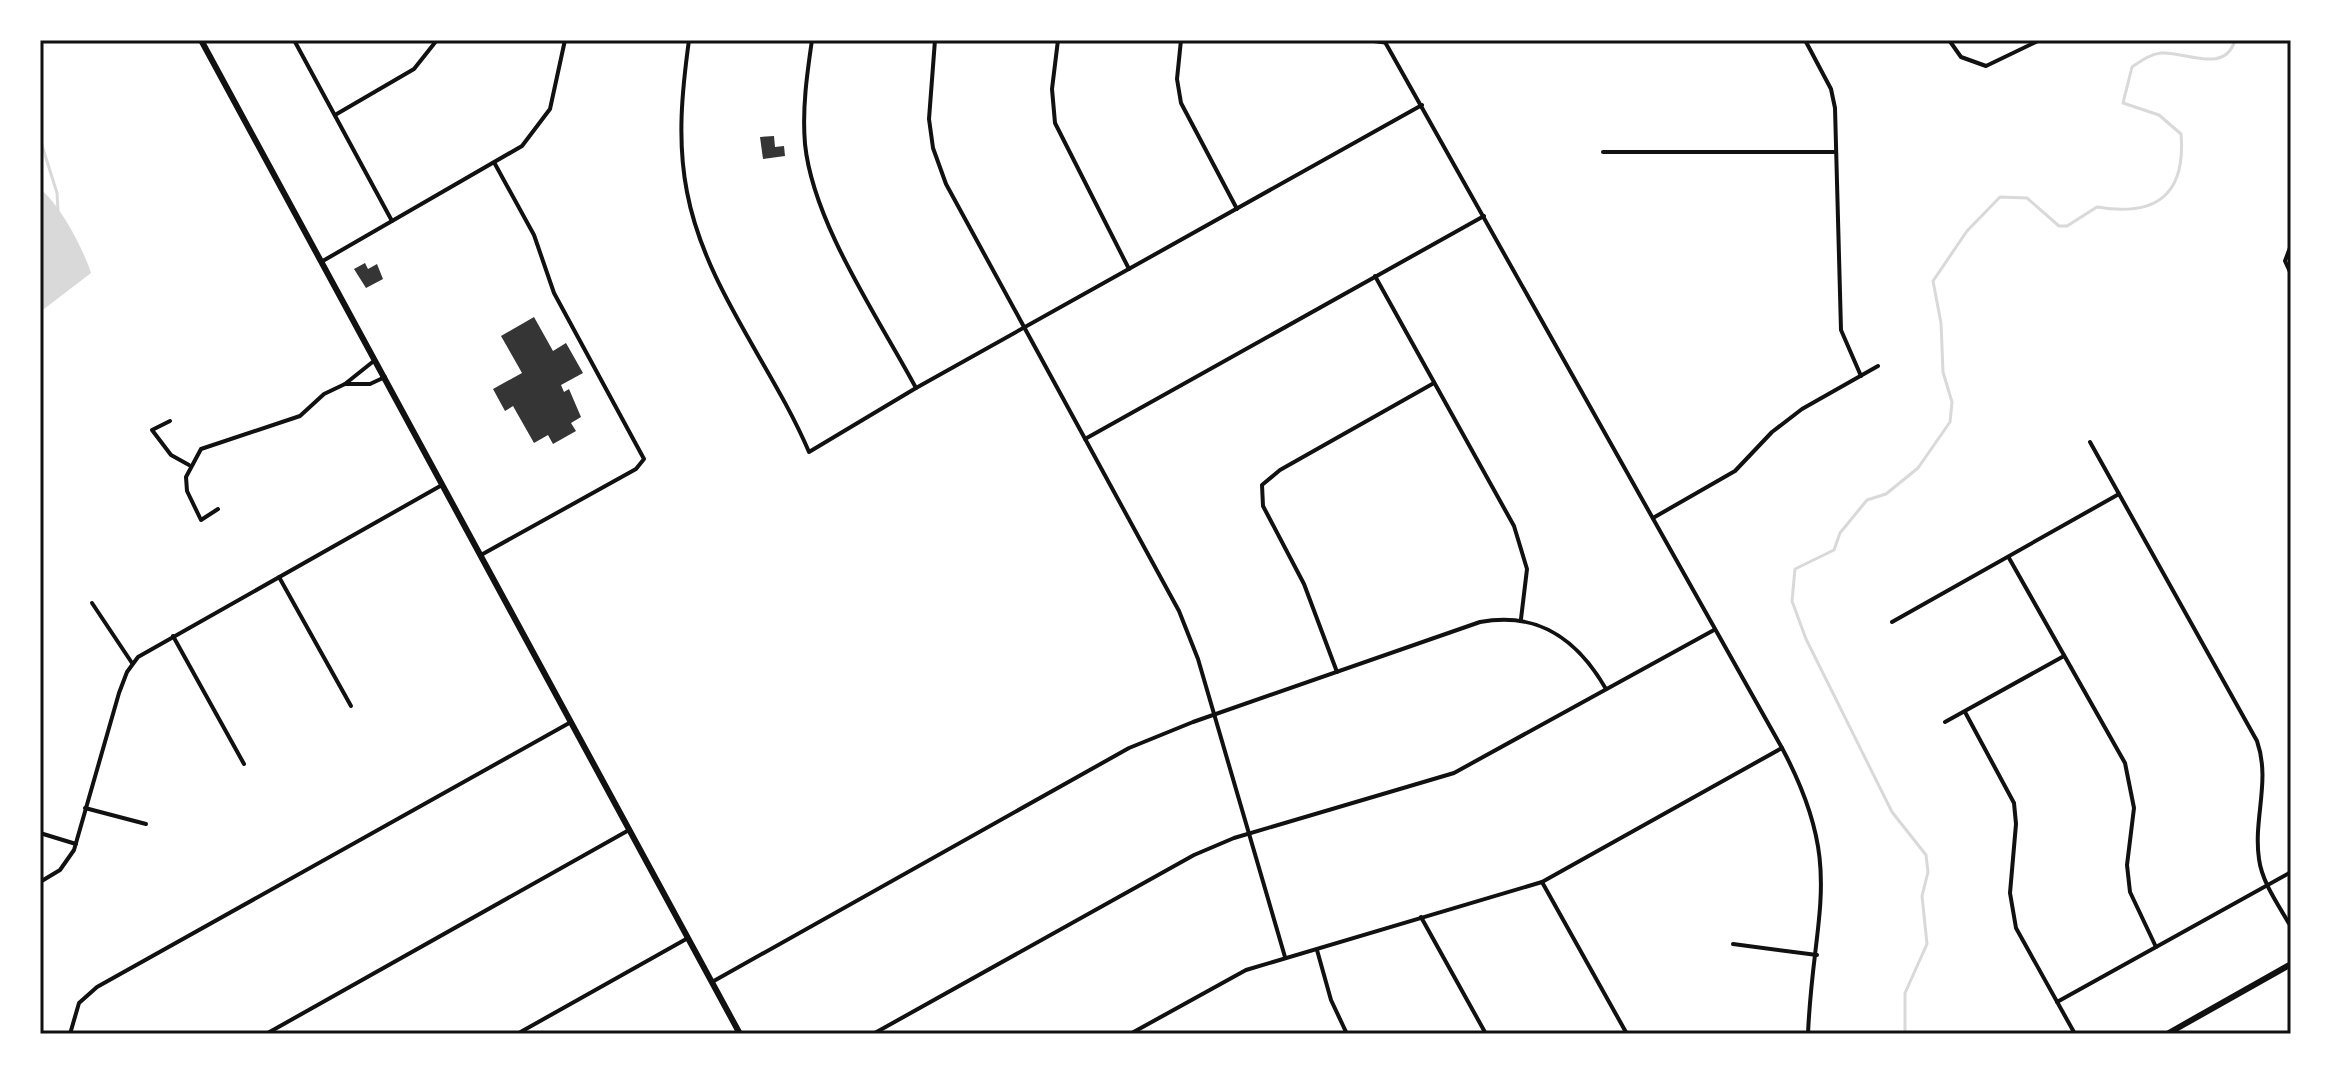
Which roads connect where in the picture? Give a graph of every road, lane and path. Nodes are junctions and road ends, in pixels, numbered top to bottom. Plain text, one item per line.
1 (201, 40) edge
2 (294, 40) edge
3 (437, 40) edge
4 (565, 40) edge
5 (689, 40) edge
6 (812, 40) edge
7 (935, 40) edge
8 (1058, 40) edge
9 (1181, 40) edge
10 (1370, 40) edge
11 (1805, 40) edge
12 (1949, 40) edge
13 (2040, 40) edge
14 (1384, 41) edge
15 (1422, 105) junction
16 (335, 115) junction
17 (1603, 152) dead end
18 (1836, 152) junction
19 (495, 164) junction
20 (1237, 209) junction
21 (1484, 216) junction
22 (392, 221) junction
23 (2291, 245) edge
24 (321, 262) junction
25 (1129, 269) junction
26 (2291, 274) edge
27 (1375, 276) junction
28 (1023, 329) junction
29 (375, 360) junction
30 (1878, 366) dead end
31 (1861, 376) junction
32 (385, 377) junction
33 (1434, 383) junction
34 (345, 384) junction
35 (916, 388) junction
36 (170, 421) dead end
37 (1085, 439) junction
38 (2090, 442) dead end
39 (189, 465) junction
40 (443, 484) junction
41 (2119, 494) junction
42 (218, 509) dead end
43 (1653, 518) junction
44 (481, 555) junction
45 (2009, 558) junction
46 (279, 577) junction
47 (92, 603) dead end
48 (1521, 619) junction
49 (1892, 622) dead end
50 (1714, 630) junction
51 (173, 636) junction
52 (2064, 656) junction
53 (132, 663) junction
54 (1337, 672) junction
55 (1606, 689) junction
56 (351, 706) dead end
57 (1965, 712) junction
58 (1214, 715) junction
59 (571, 722) junction
60 (1945, 722) dead end
61 (1782, 748) junction
62 (244, 764) dead end
63 (85, 808) junction
64 (146, 824) dead end
65 (629, 830) junction
66 (40, 833) edge
67 (1249, 834) junction
68 (76, 844) junction
69 (2291, 872) edge
70 (40, 882) edge
71 (1542, 882) junction
72 (2267, 884) junction
73 (1421, 917) junction
74 (2291, 927) edge
75 (688, 938) junction
76 (1733, 944) dead end
77 (2156, 947) junction
78 (1316, 949) junction
79 (1817, 955) junction
80 (1285, 957) junction
81 (2291, 964) edge
82 (712, 982) junction
83 (2057, 1002) junction
84 (70, 1034) edge
85 (266, 1034) edge
86 (517, 1034) edge
87 (740, 1034) edge
88 (873, 1034) edge
89 (1130, 1034) edge
90 (1347, 1034) edge
91 (1486, 1034) edge
92 (1627, 1034) edge
93 (1808, 1034) edge
94 (2075, 1034) edge
95 (2167, 1034) edge

1 - 24 main road
2 - 16 street
3 - 16 street
4 - 19 street
5 - 35 street
6 - 35 street
7 - 28 street
8 - 25 street
9 - 20 street
10 - 14 street
11 - 18 street
12 - 13 street
14 - 15 street
15 - 20 street
15 - 21 street
16 - 22 street
17 - 18 street
18 - 31 street
19 - 22 street
19 - 44 street
20 - 25 street
21 - 27 street
21 - 43 street
22 - 24 street
23 - 26 street
24 - 29 main road
25 - 28 street
27 - 33 street
27 - 37 street
28 - 35 street
28 - 37 street
29 - 32 main road
29 - 34 street
30 - 31 street
31 - 43 street
32 - 34 street
32 - 40 main road
33 - 48 street
33 - 54 street
34 - 39 street
36 - 39 street
37 - 58 street
38 - 41 street
39 - 42 street
40 - 44 main road
40 - 46 street
41 - 45 street
41 - 72 street
43 - 50 street
44 - 59 main road
45 - 49 street
45 - 52 street
46 - 51 street
46 - 56 street
47 - 53 street
48 - 54 street
48 - 55 street
50 - 55 street
50 - 61 street
51 - 53 street
51 - 62 street
52 - 57 street
52 - 77 street
53 - 63 street
54 - 58 street
55 - 67 street
57 - 60 street
57 - 83 street
58 - 67 street
58 - 82 street
59 - 65 main road
59 - 84 street
61 - 71 street
61 - 79 street
63 - 64 street
63 - 68 street
65 - 75 main road
65 - 85 street
66 - 68 street
67 - 80 street
67 - 88 street
68 - 70 street
69 - 72 street
71 - 73 street
71 - 92 street
72 - 74 street
72 - 77 street
73 - 78 street
73 - 91 street
75 - 82 main road
75 - 86 street
76 - 79 street
77 - 83 street
78 - 80 street
78 - 90 street
79 - 93 street
80 - 89 street
81 - 95 main road
82 - 87 main road
83 - 94 street

